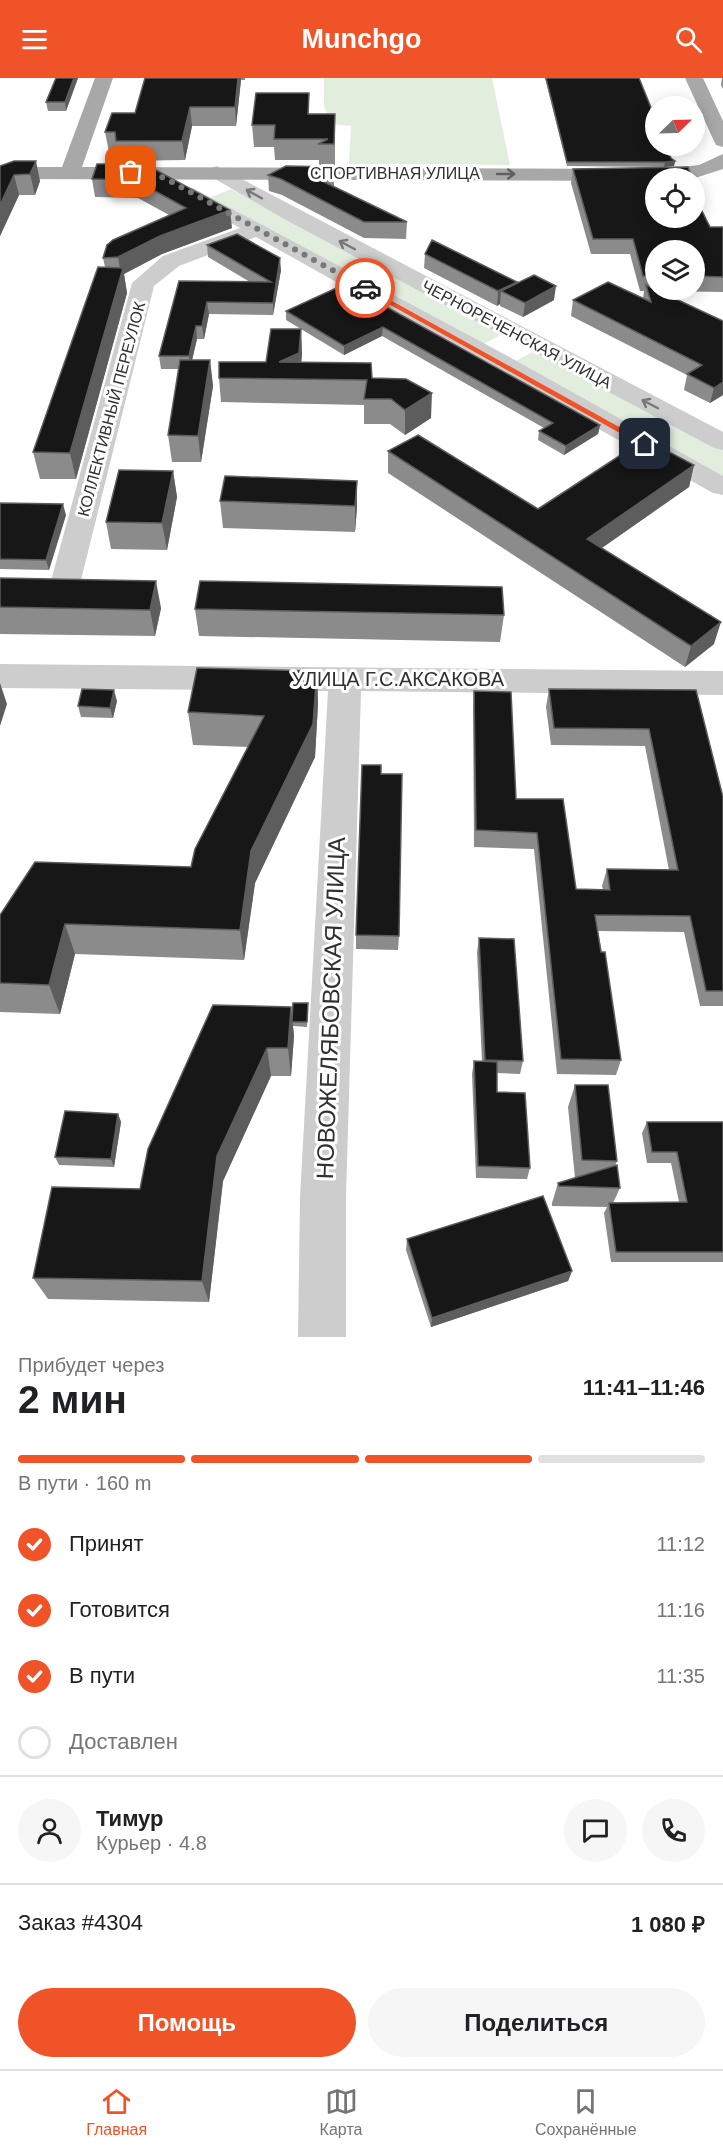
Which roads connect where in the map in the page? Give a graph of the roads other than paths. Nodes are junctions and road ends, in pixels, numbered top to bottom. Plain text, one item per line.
1 (104, 78) edge
2 (702, 80) edge
3 (723, 141) edge
4 (721, 164) edge
5 (70, 172) junction
6 (151, 172) junction
7 (217, 172) junction
8 (0, 173) edge
9 (256, 229) junction
10 (722, 440) edge
11 (723, 488) edge
12 (64, 588) edge
13 (0, 676) edge
14 (345, 680) junction
15 (723, 683) edge
16 (322, 1337) edge

1 - 5 main road
2 - 3 main road
7 -> 4 main road, СПОРТИВНАЯ УЛИЦА
5 - 6 main road, СПОРТИВНАЯ УЛИЦА
5 - 8 main road, СПОРТИВНАЯ УЛИЦА
6 - 7 main road, СПОРТИВНАЯ УЛИЦА
6 - 9 street, ЧЕРНОРЕЧЕНСКАЯ УЛИЦА
10 -> 7 street, ЧЕРНОРЕЧЕНСКАЯ УЛИЦА
9 - 11 street, ЧЕРНОРЕЧЕНСКАЯ УЛИЦА
9 - 12 street, КОЛЛЕКТИВНЫЙ ПЕРЕУЛОК
13 - 14 street, УЛИЦА Г.С.АКСАКОВА
14 - 15 street, УЛИЦА Г.С.АКСАКОВА
14 - 16 street, НОВОЖЕЛЯБОВСКАЯ УЛИЦА

